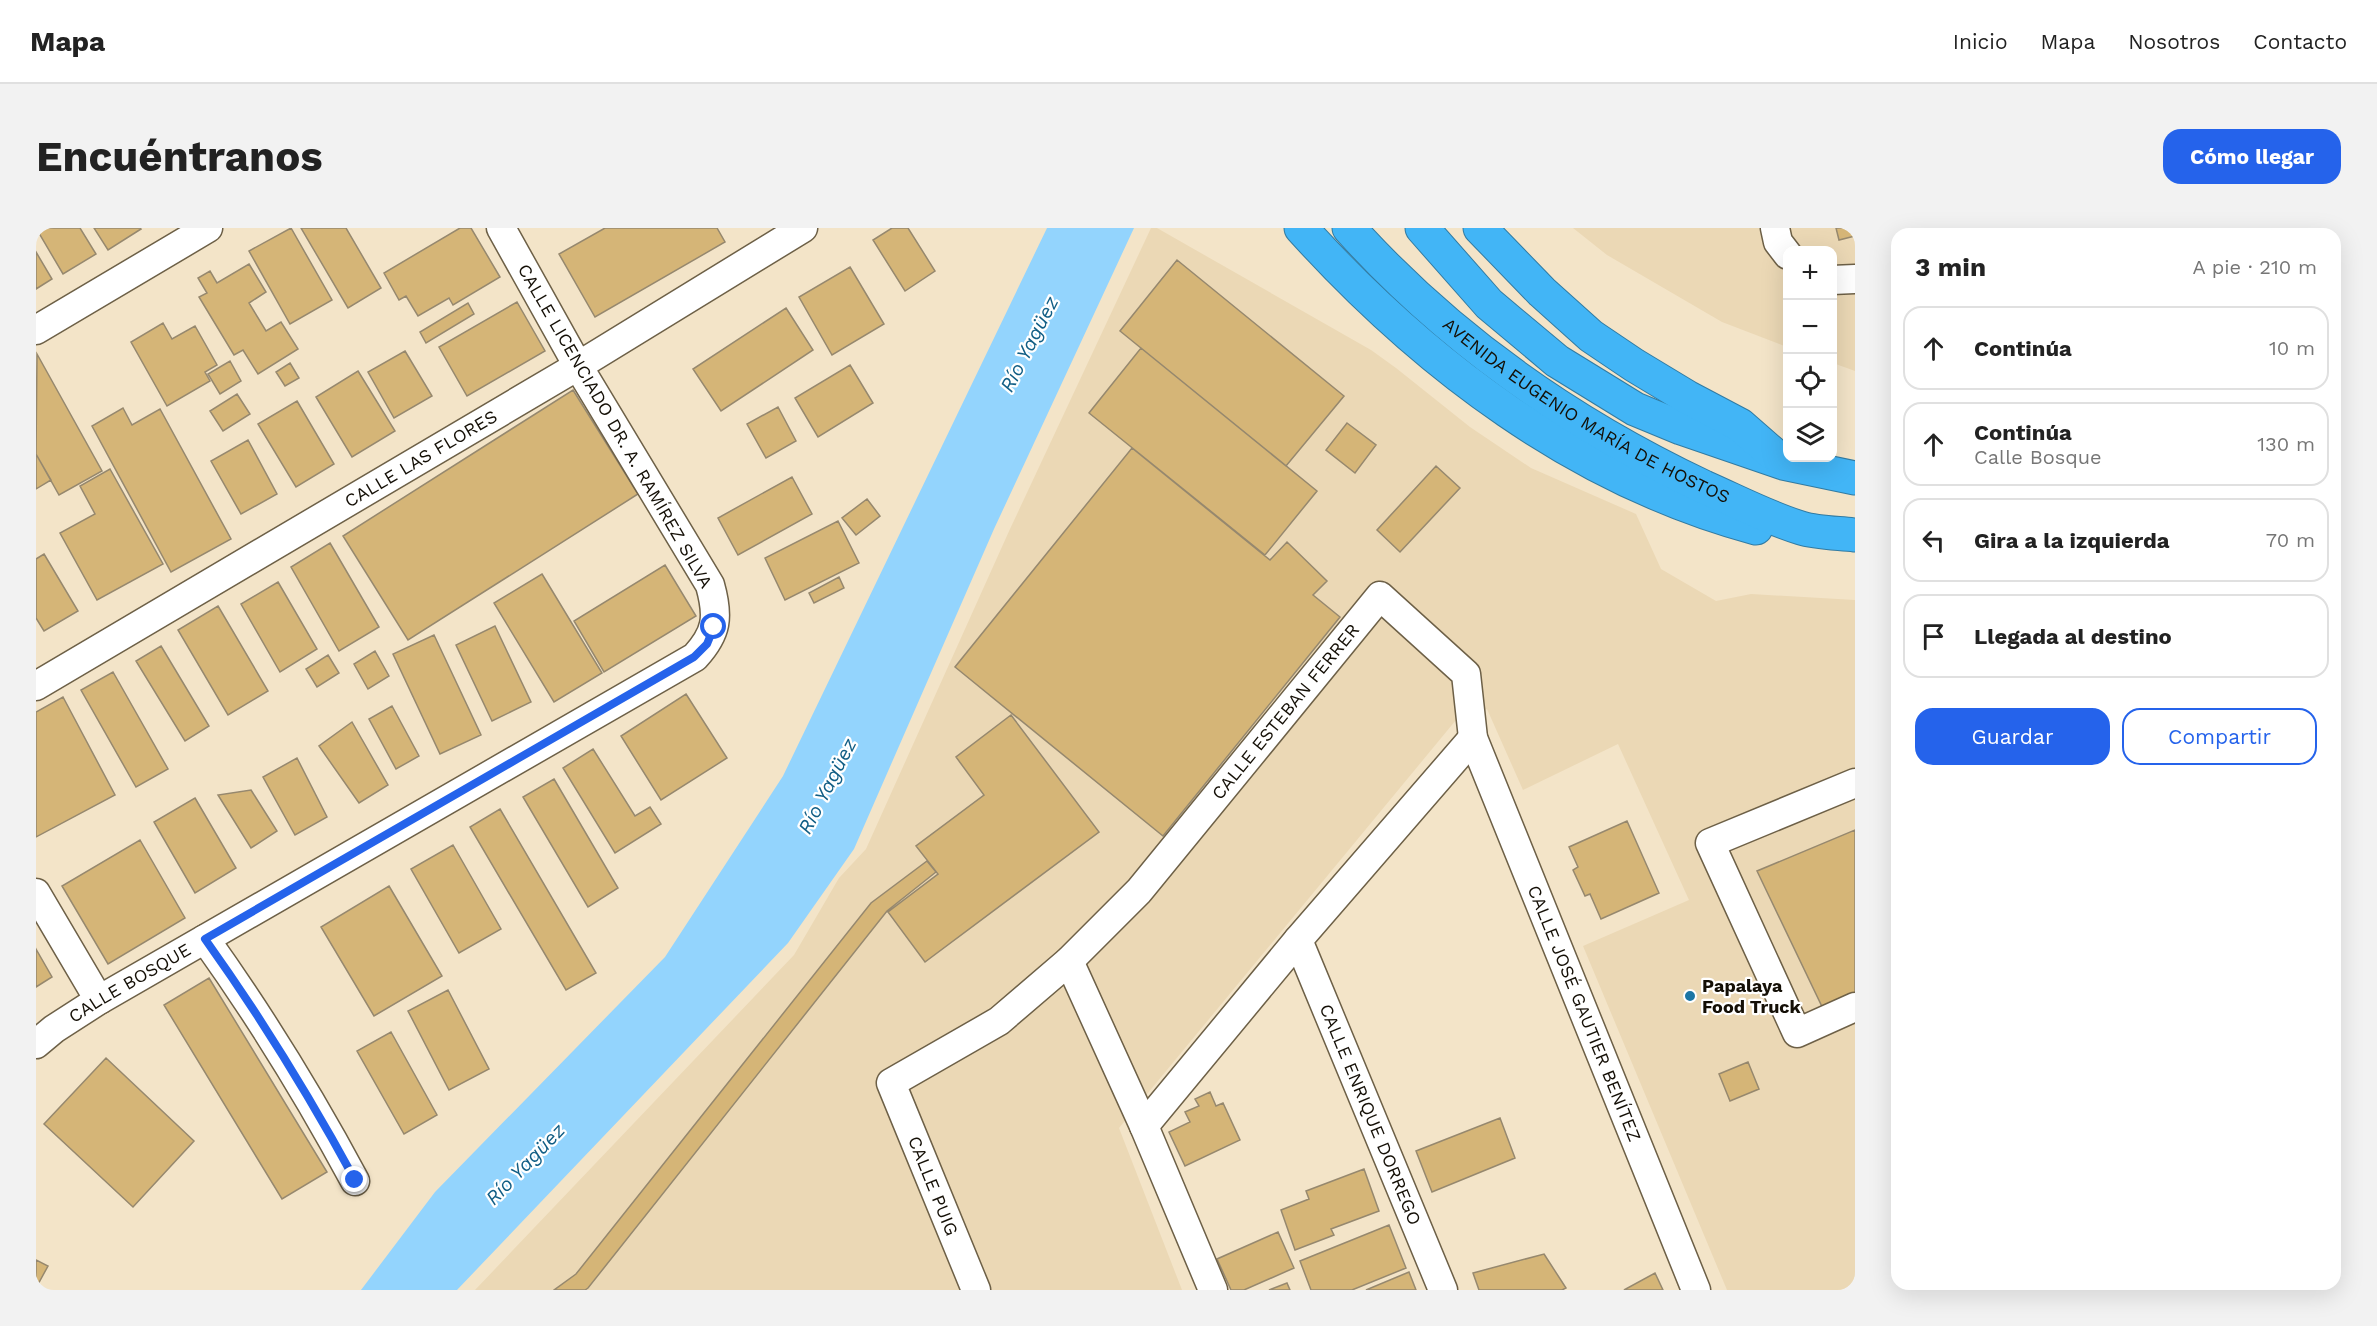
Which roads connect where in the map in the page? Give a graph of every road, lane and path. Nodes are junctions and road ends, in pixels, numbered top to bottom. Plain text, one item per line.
1 (208, 228) edge
2 (501, 228) edge
3 (803, 228) edge
4 (1301, 228) edge
5 (1350, 228) edge
6 (1422, 228) edge
7 (1480, 228) edge
8 (1775, 228) edge
9 (1783, 248) edge
10 (1855, 279) edge
11 (1837, 280) edge
12 (36, 330) edge
13 (578, 366) junction
14 (1783, 463) junction
15 (1855, 478) edge
16 (1803, 529) junction
17 (1855, 535) edge
18 (694, 657) joint
19 (36, 686) edge
20 (1473, 738) junction
21 (1855, 783) edge
22 (36, 894) edge
23 (205, 939) junction
24 (1298, 940) junction
25 (1069, 961) junction
26 (99, 1000) junction
27 (1855, 1007) edge
28 (36, 1044) edge
29 (891, 1083) joint
30 (1144, 1126) junction
31 (355, 1180) dead end
32 (976, 1290) edge
33 (1214, 1290) edge
34 (1443, 1290) edge
35 (1695, 1290) edge

1 - 12 street
2 - 13 street, CALLE LICENCIADO DR. A. RAMÍREZ SILVA
3 - 13 street, CALLE LAS FLORES
4 - 16 highway
5 - 16 highway, AVENIDA EUGENIO MARÍA DE HOSTOS
6 - 14 highway, AVENIDA EUGENIO MARÍA DE HOSTOS
7 - 14 highway
8 - 9 street
10 - 11 street
13 - 18 street, CALLE LICENCIADO DR. A. RAMÍREZ SILVA
13 - 19 street, CALLE LAS FLORES
14 - 15 highway, AVENIDA EUGENIO MARÍA DE HOSTOS
16 - 17 highway, AVENIDA EUGENIO MARÍA DE HOSTOS
18 - 23 street, CALLE BOSQUE
20 - 24 street
20 - 25 street, CALLE ESTEBAN FERRER
20 - 35 street, CALLE JOSÉ GAUTIER BENÍTEZ
21 - 27 street
22 - 26 street
23 - 26 street, CALLE BOSQUE
23 - 31 street
24 - 30 street
24 - 34 street, CALLE ENRIQUE DORREGO
25 - 29 street, CALLE ESTEBAN FERRER
25 - 30 street
26 - 28 street, CALLE BOSQUE
29 - 32 street, CALLE PUIG
30 - 33 street

